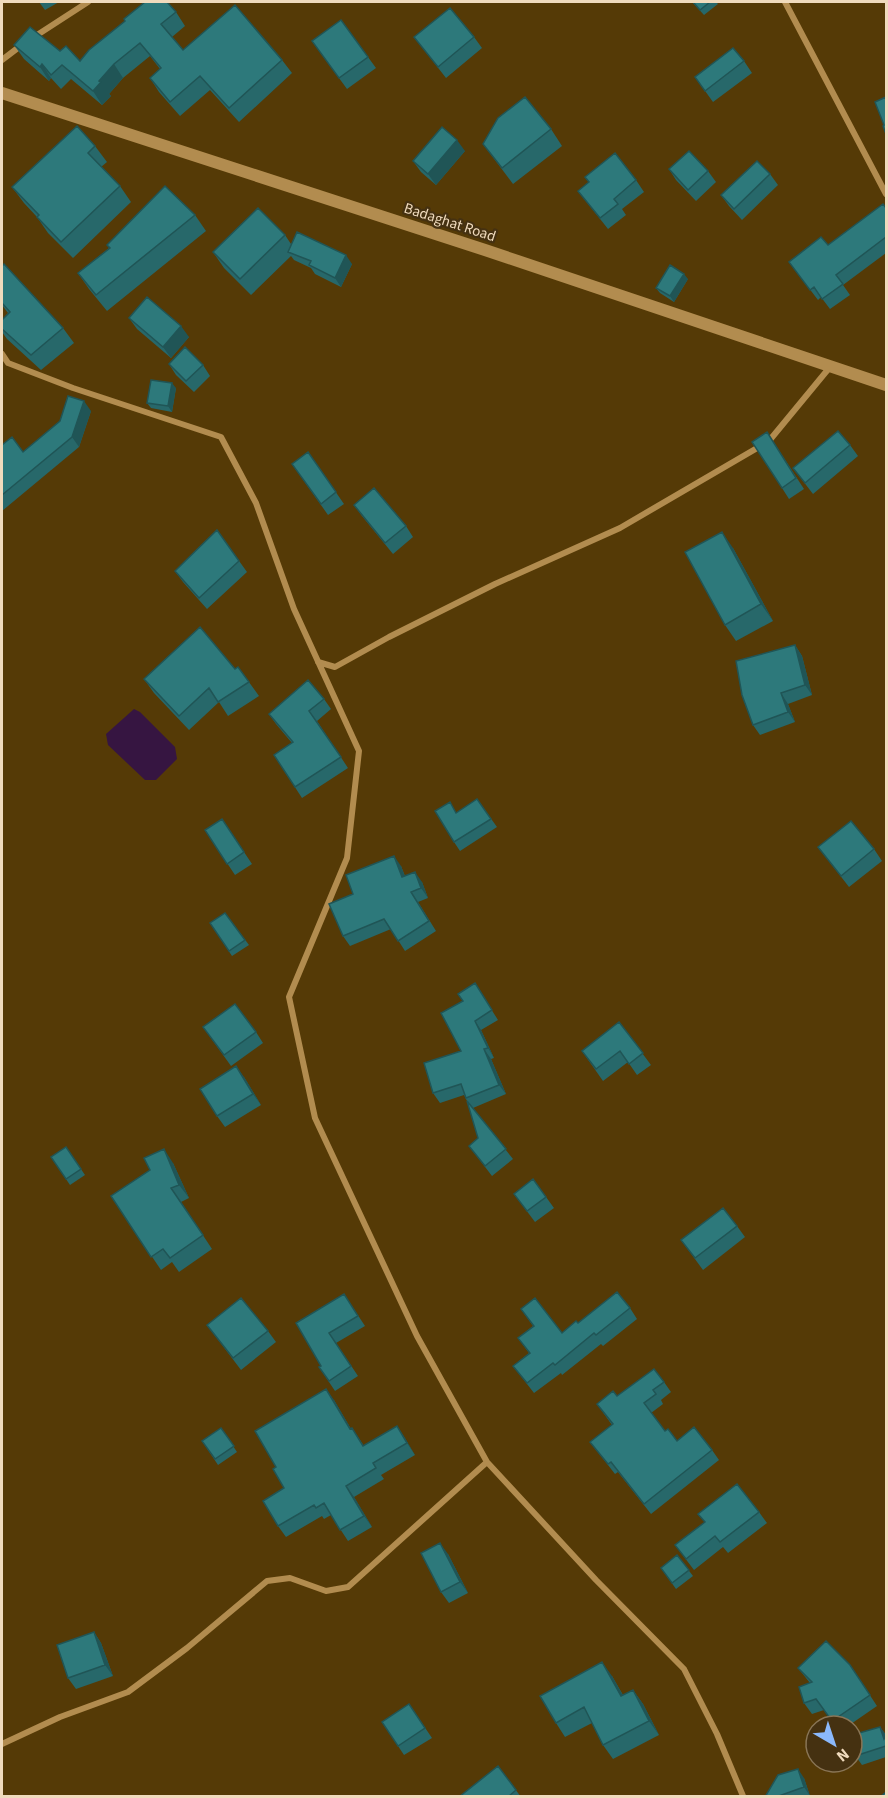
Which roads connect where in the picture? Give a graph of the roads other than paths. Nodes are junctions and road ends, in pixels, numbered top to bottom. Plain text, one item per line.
1 (88, 2) edge
2 (785, 2) edge
3 (2, 60) edge
4 (2, 93) edge
5 (886, 194) edge
6 (2, 354) edge
7 (830, 366) junction
8 (886, 386) edge
9 (318, 662) junction
10 (487, 1462) junction
11 (2, 1744) edge
12 (743, 1797) edge

1 - 3 street
2 - 5 street
4 - 7 main road, Badaghat Road
6 - 9 street
7 - 8 main road, Badaghat Road
7 - 9 street
9 - 10 street
10 - 11 street
10 - 12 street

